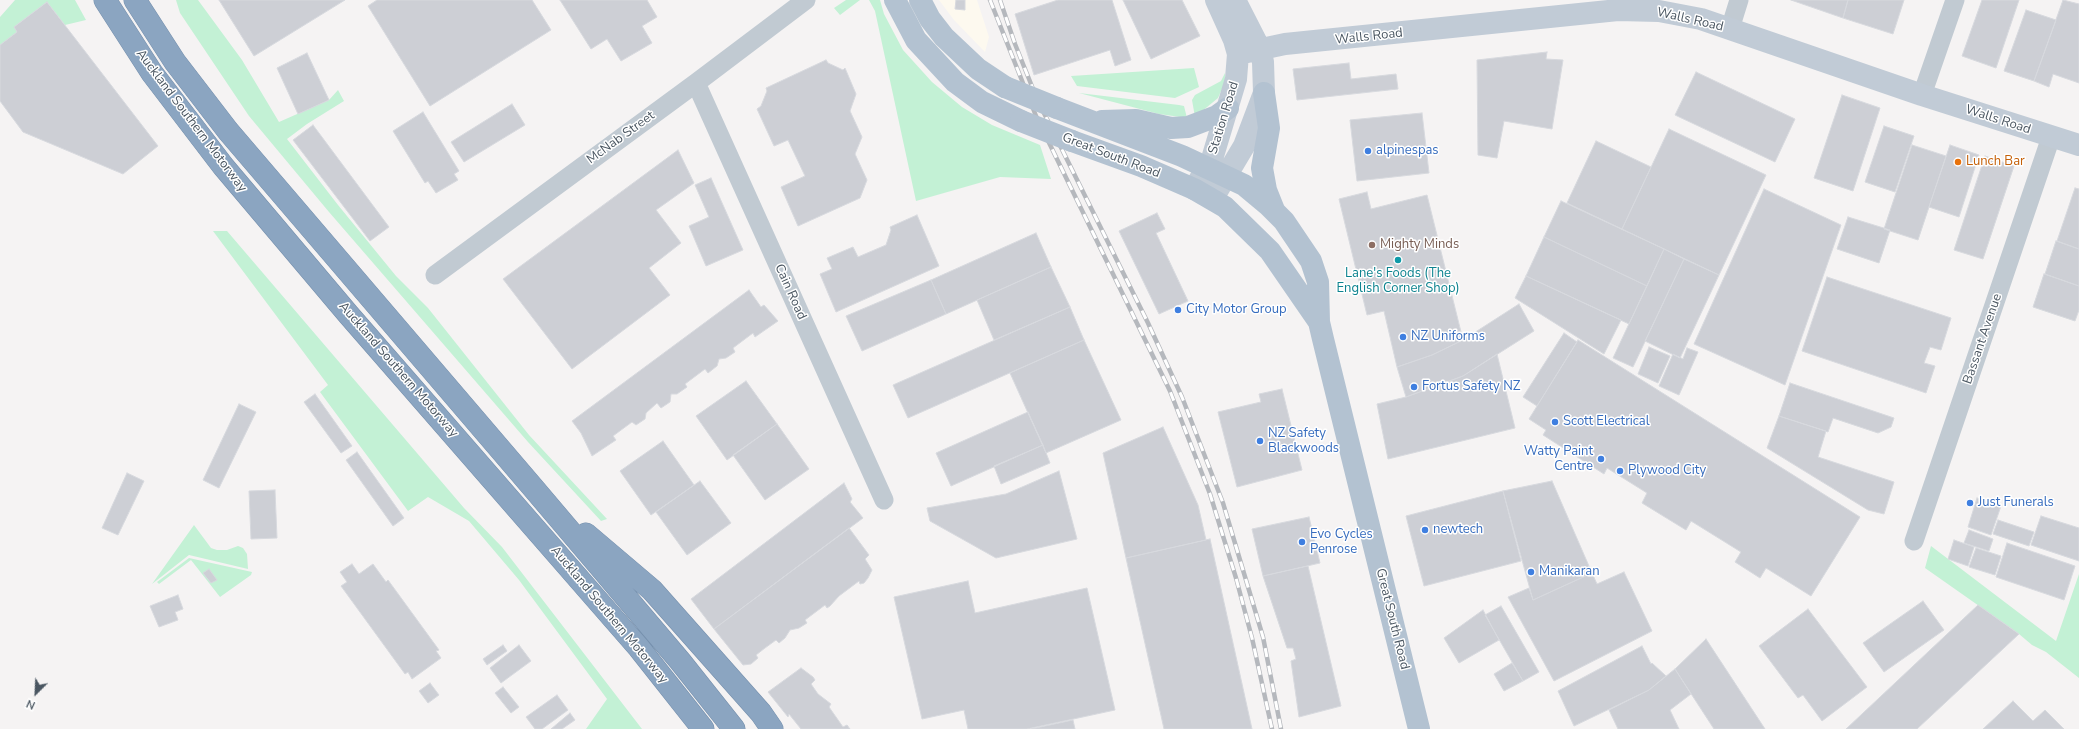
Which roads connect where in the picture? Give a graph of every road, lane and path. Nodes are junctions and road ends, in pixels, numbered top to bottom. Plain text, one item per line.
1 (105, 0) edge
2 (135, 0) edge
3 (806, 0) edge
4 (895, 0) edge
5 (920, 0) edge
6 (1216, 0) edge
7 (1236, 0) edge
8 (1739, 0) edge
9 (1955, 0) edge
10 (1730, 29) junction
11 (1260, 49) junction
12 (1238, 54) junction
13 (696, 83) junction
14 (1264, 93) junction
15 (1922, 95) junction
16 (1228, 108) junction
17 (1093, 121) junction
18 (2051, 136) junction
19 (2079, 145) edge
20 (1208, 167) junction
21 (1228, 176) junction
22 (1204, 194) junction
23 (1274, 212) junction
24 (435, 275) dead end
25 (1319, 322) junction
26 (535, 490) junction
27 (884, 500) dead end
28 (1914, 541) dead end
29 (703, 729) edge
30 (734, 729) edge
31 (772, 729) edge
32 (1419, 729) edge

1 - 29 highway, Auckland Southern Motorway
2 - 26 highway, Auckland Southern Motorway
3 - 13 street, McNab Street
4 - 22 main road, Great South Road, bridge
5 - 17 main road, Great South Road, bridge
6 - 12 main road, Station Road
7 - 11 main road, Station Road
8 - 10 street
9 - 15 street
10 - 11 main road, Walls Road
10 - 15 main road, Walls Road
11 - 12 main road, Walls Road
11 - 14 main road, Station Road
12 - 16 main road, Station Road
13 - 24 street, McNab Street
13 - 27 street, Cain Road
14 - 21 main road, Station Road
14 - 23 main road
15 - 18 main road, Walls Road
16 - 17 main road
16 - 20 main road, Station Road
17 - 20 main road, Great South Road
18 - 19 main road, Walls Road
18 - 28 street, Bassant Avenue
20 - 21 main road, Great South Road
20 - 22 main road, Station Road
21 - 22 main road, Station Road
21 - 23 main road, Great South Road
22 - 25 main road, Great South Road
23 - 25 main road, Great South Road
25 - 32 main road, Great South Road
26 - 30 highway, Auckland Southern Motorway
26 - 31 highway

